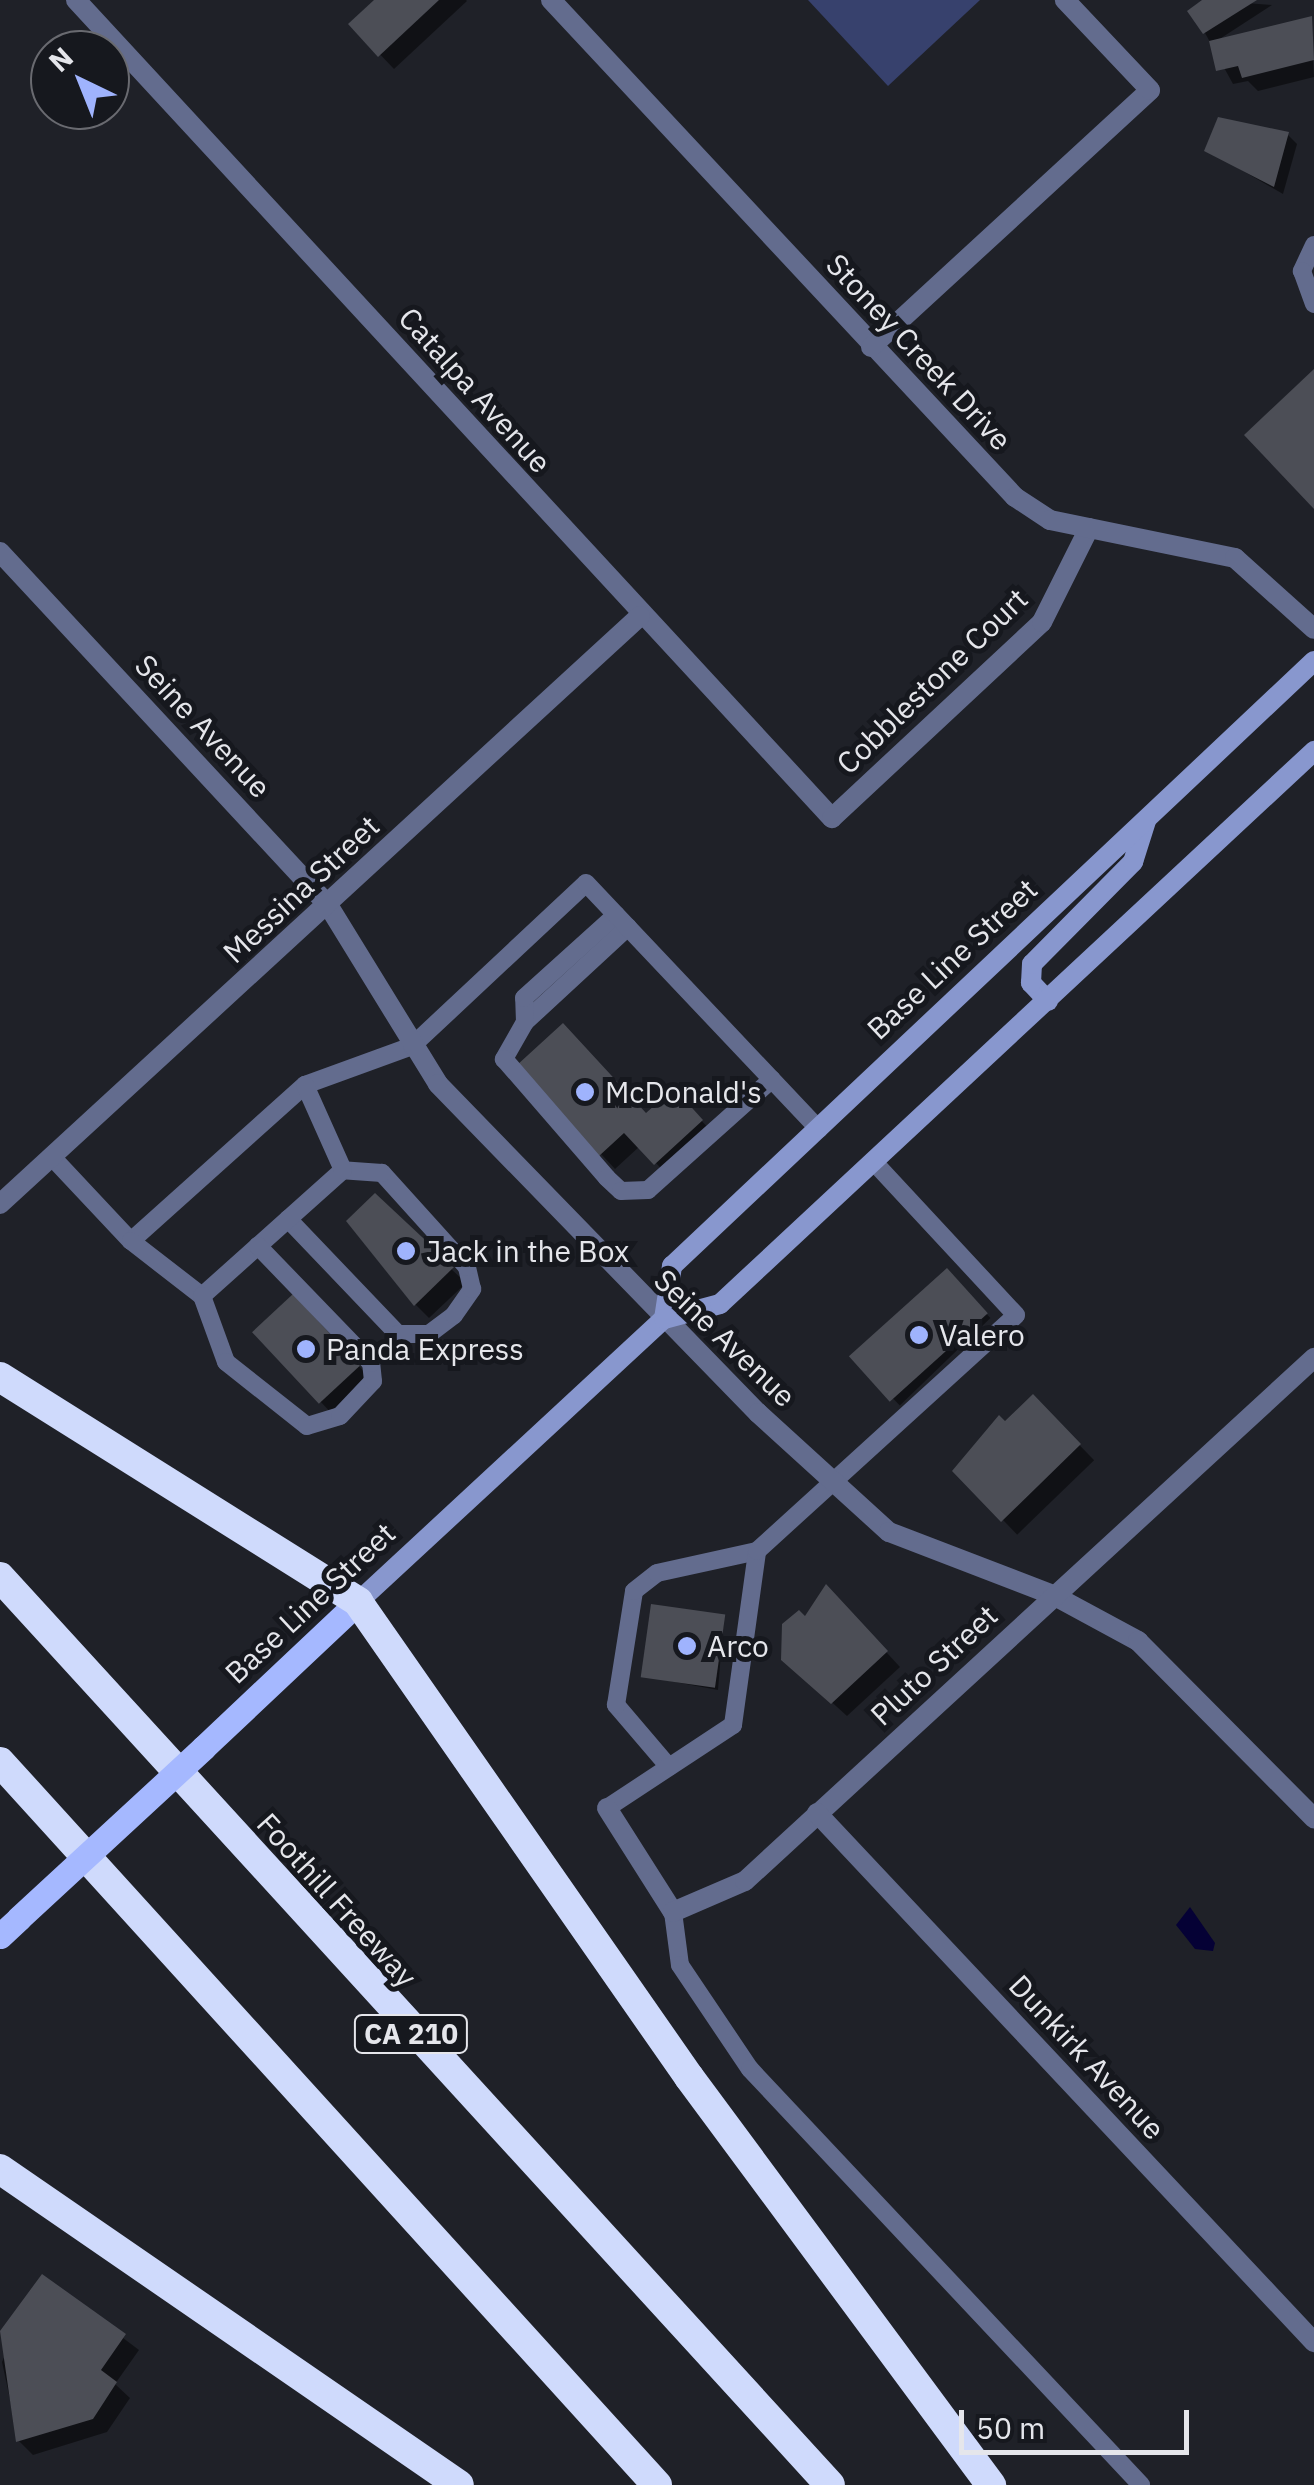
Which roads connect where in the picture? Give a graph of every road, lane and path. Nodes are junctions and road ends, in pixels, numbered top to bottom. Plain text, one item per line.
1 (76, 0) edge
2 (551, 0) edge
3 (1065, 0) edge
4 (1314, 245) edge
5 (1314, 304) edge
6 (872, 347) junction
7 (1089, 528) junction
8 (0, 552) edge
9 (640, 616) junction
10 (1314, 629) edge
11 (1314, 661) edge
12 (1314, 751) edge
13 (832, 818) joint
14 (1147, 819) junction
15 (328, 905) junction
16 (622, 921) junction
17 (1048, 1001) junction
18 (412, 1046) junction
19 (772, 1079) junction
20 (305, 1085) junction
21 (819, 1129) junction
22 (52, 1157) junction
23 (874, 1161) junction
24 (343, 1170) junction
25 (0, 1204) edge
26 (288, 1219) junction
27 (131, 1240) junction
28 (258, 1246) junction
29 (202, 1296) junction
30 (664, 1318) junction
31 (1314, 1358) edge
32 (0, 1377) edge
33 (834, 1484) junction
34 (756, 1552) junction
35 (0, 1577) edge
36 (1053, 1595) junction
37 (358, 1602) junction
38 (0, 1762) edge
39 (669, 1767) junction
40 (607, 1808) joint
41 (817, 1814) junction
42 (1314, 1818) edge
43 (673, 1912) junction
44 (0, 1936) edge
45 (0, 2169) edge
46 (1314, 2342) edge
47 (459, 2485) edge
48 (657, 2485) edge
49 (830, 2485) edge
50 (991, 2485) edge
51 (1141, 2485) edge

1 - 9 street, Catalpa Avenue
2 - 6 street, Stoney Creek Drive
3 - 6 street
4 - 5 lane
6 - 7 street, Stoney Creek Drive
7 - 10 street, Stoney Creek Drive
7 - 13 street, Cobblestone Court
8 - 15 street, Seine Avenue
9 - 13 street, Catalpa Avenue
9 - 15 street, Messina Street
11 - 14 main road, Base Line Street
12 - 17 main road, Base Line Street
14 - 17 main road
14 - 21 main road, Base Line Street
15 - 18 street, Seine Avenue
15 - 22 street, Messina Street
16 - 18 lane
16 - 19 lane
16 - 19 lane
17 - 23 main road, Base Line Street
18 - 20 lane
18 - 30 street, Seine Avenue
19 - 21 lane
20 - 24 lane
20 - 27 lane
21 - 30 main road, Base Line Street
22 - 25 street, Messina Street
22 - 27 lane
23 - 30 main road, Base Line Street
23 - 33 lane
24 - 26 lane
24 - 26 lane
26 - 28 lane
27 - 29 lane
28 - 29 lane
28 - 29 lane
30 - 33 street, Seine Avenue
30 - 37 main road, Base Line Street
31 - 36 street, Pluto Street
32 - 37 highway
33 - 34 lane
33 - 36 street, Seine Avenue
34 - 39 lane
34 - 39 lane
35 - 49 highway, Foothill Freeway / CA 210
36 - 41 street, Pluto Street
36 - 42 street, Seine Avenue
37 - 44 main road, Base Line Street, bridge
37 - 50 highway
38 - 48 highway
39 - 40 lane
40 - 43 street
41 - 43 street, Pluto Street
41 - 46 street, Dunkirk Avenue
43 - 51 lane
45 - 47 highway

